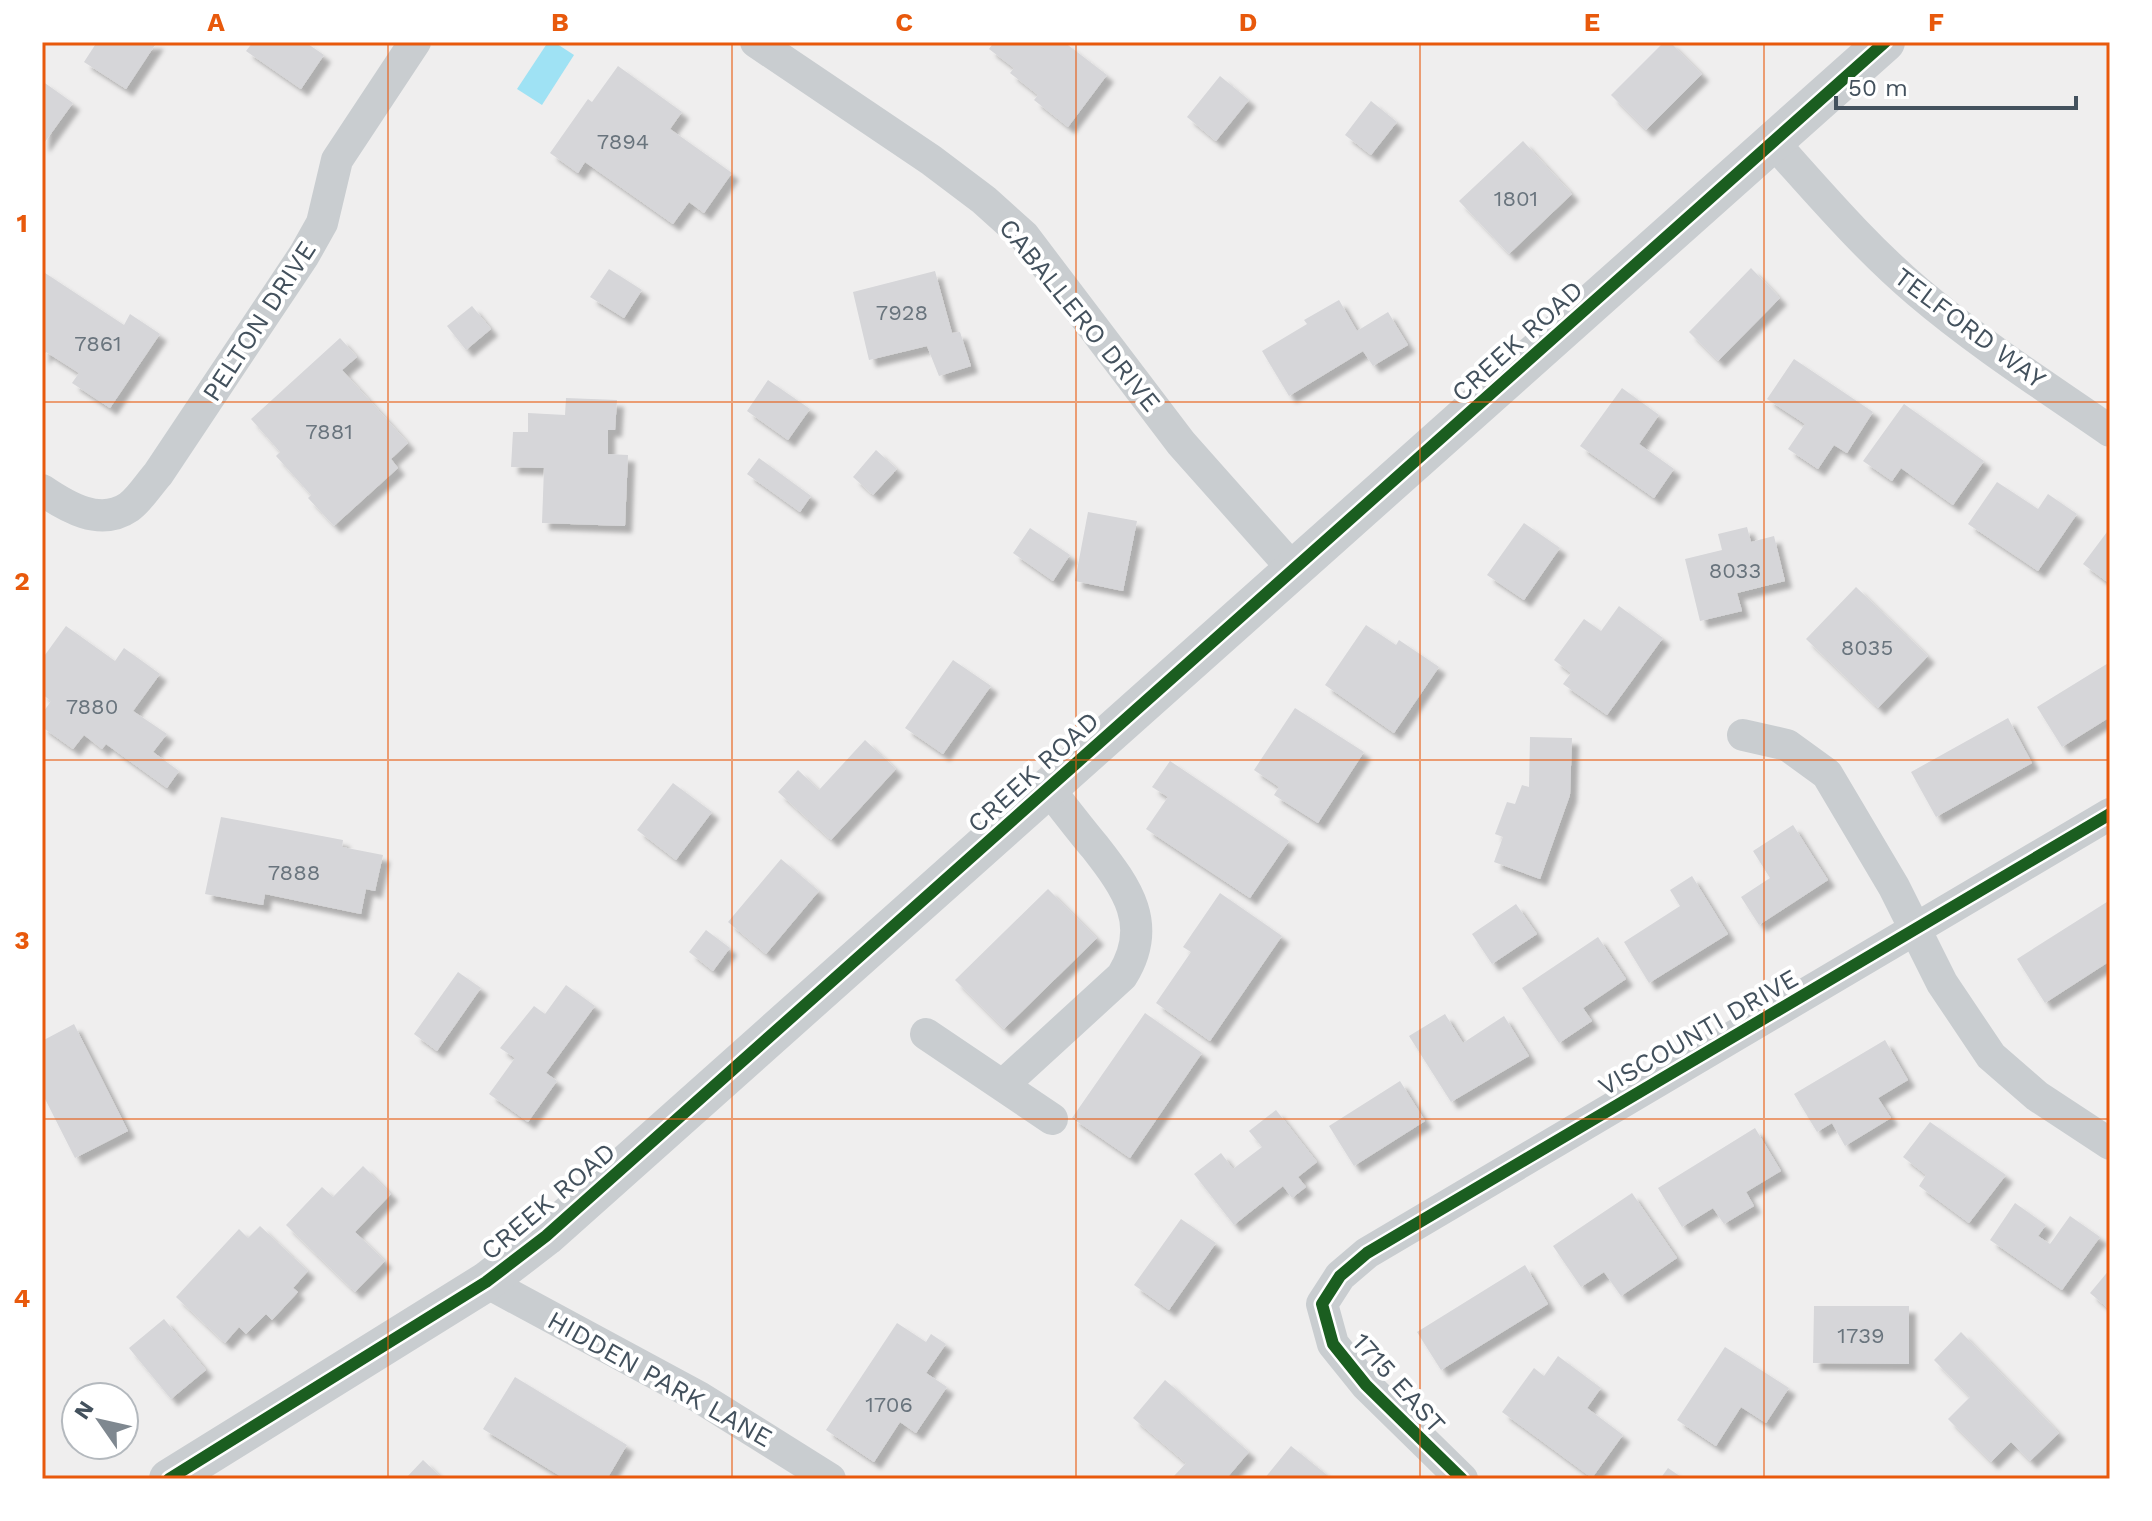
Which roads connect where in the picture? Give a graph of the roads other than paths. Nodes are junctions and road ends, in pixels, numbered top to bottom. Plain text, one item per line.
1 (415, 42) edge
2 (756, 42) edge
3 (1885, 42) edge
4 (1774, 143) junction
5 (2110, 431) edge
6 (42, 490) edge
7 (1293, 569) junction
8 (1743, 735) dead end
9 (1048, 788) junction
10 (2110, 814) edge
11 (1914, 931) junction
12 (926, 1034) dead end
13 (1003, 1085) junction
14 (1052, 1119) dead end
15 (2110, 1144) edge
16 (486, 1282) junction
17 (1322, 1304) joint
18 (169, 1479) edge
19 (830, 1479) edge
20 (1462, 1479) edge

1 - 6 street, PELTON DRIVE
2 - 7 street, CABALLERO DRIVE
3 - 4 street, CREEK ROAD
4 - 5 street, TELFORD WAY
4 - 7 street, CREEK ROAD
7 - 9 street, CREEK ROAD
8 - 11 street
9 - 13 street
9 - 16 street, CREEK ROAD
10 - 11 street, VISCOUNTI DRIVE
11 - 15 street
11 - 17 street, VISCOUNTI DRIVE
12 - 13 street
13 - 14 street
16 - 18 street, CREEK ROAD
16 - 19 street, HIDDEN PARK LANE
17 - 20 street, 1715 EAST

